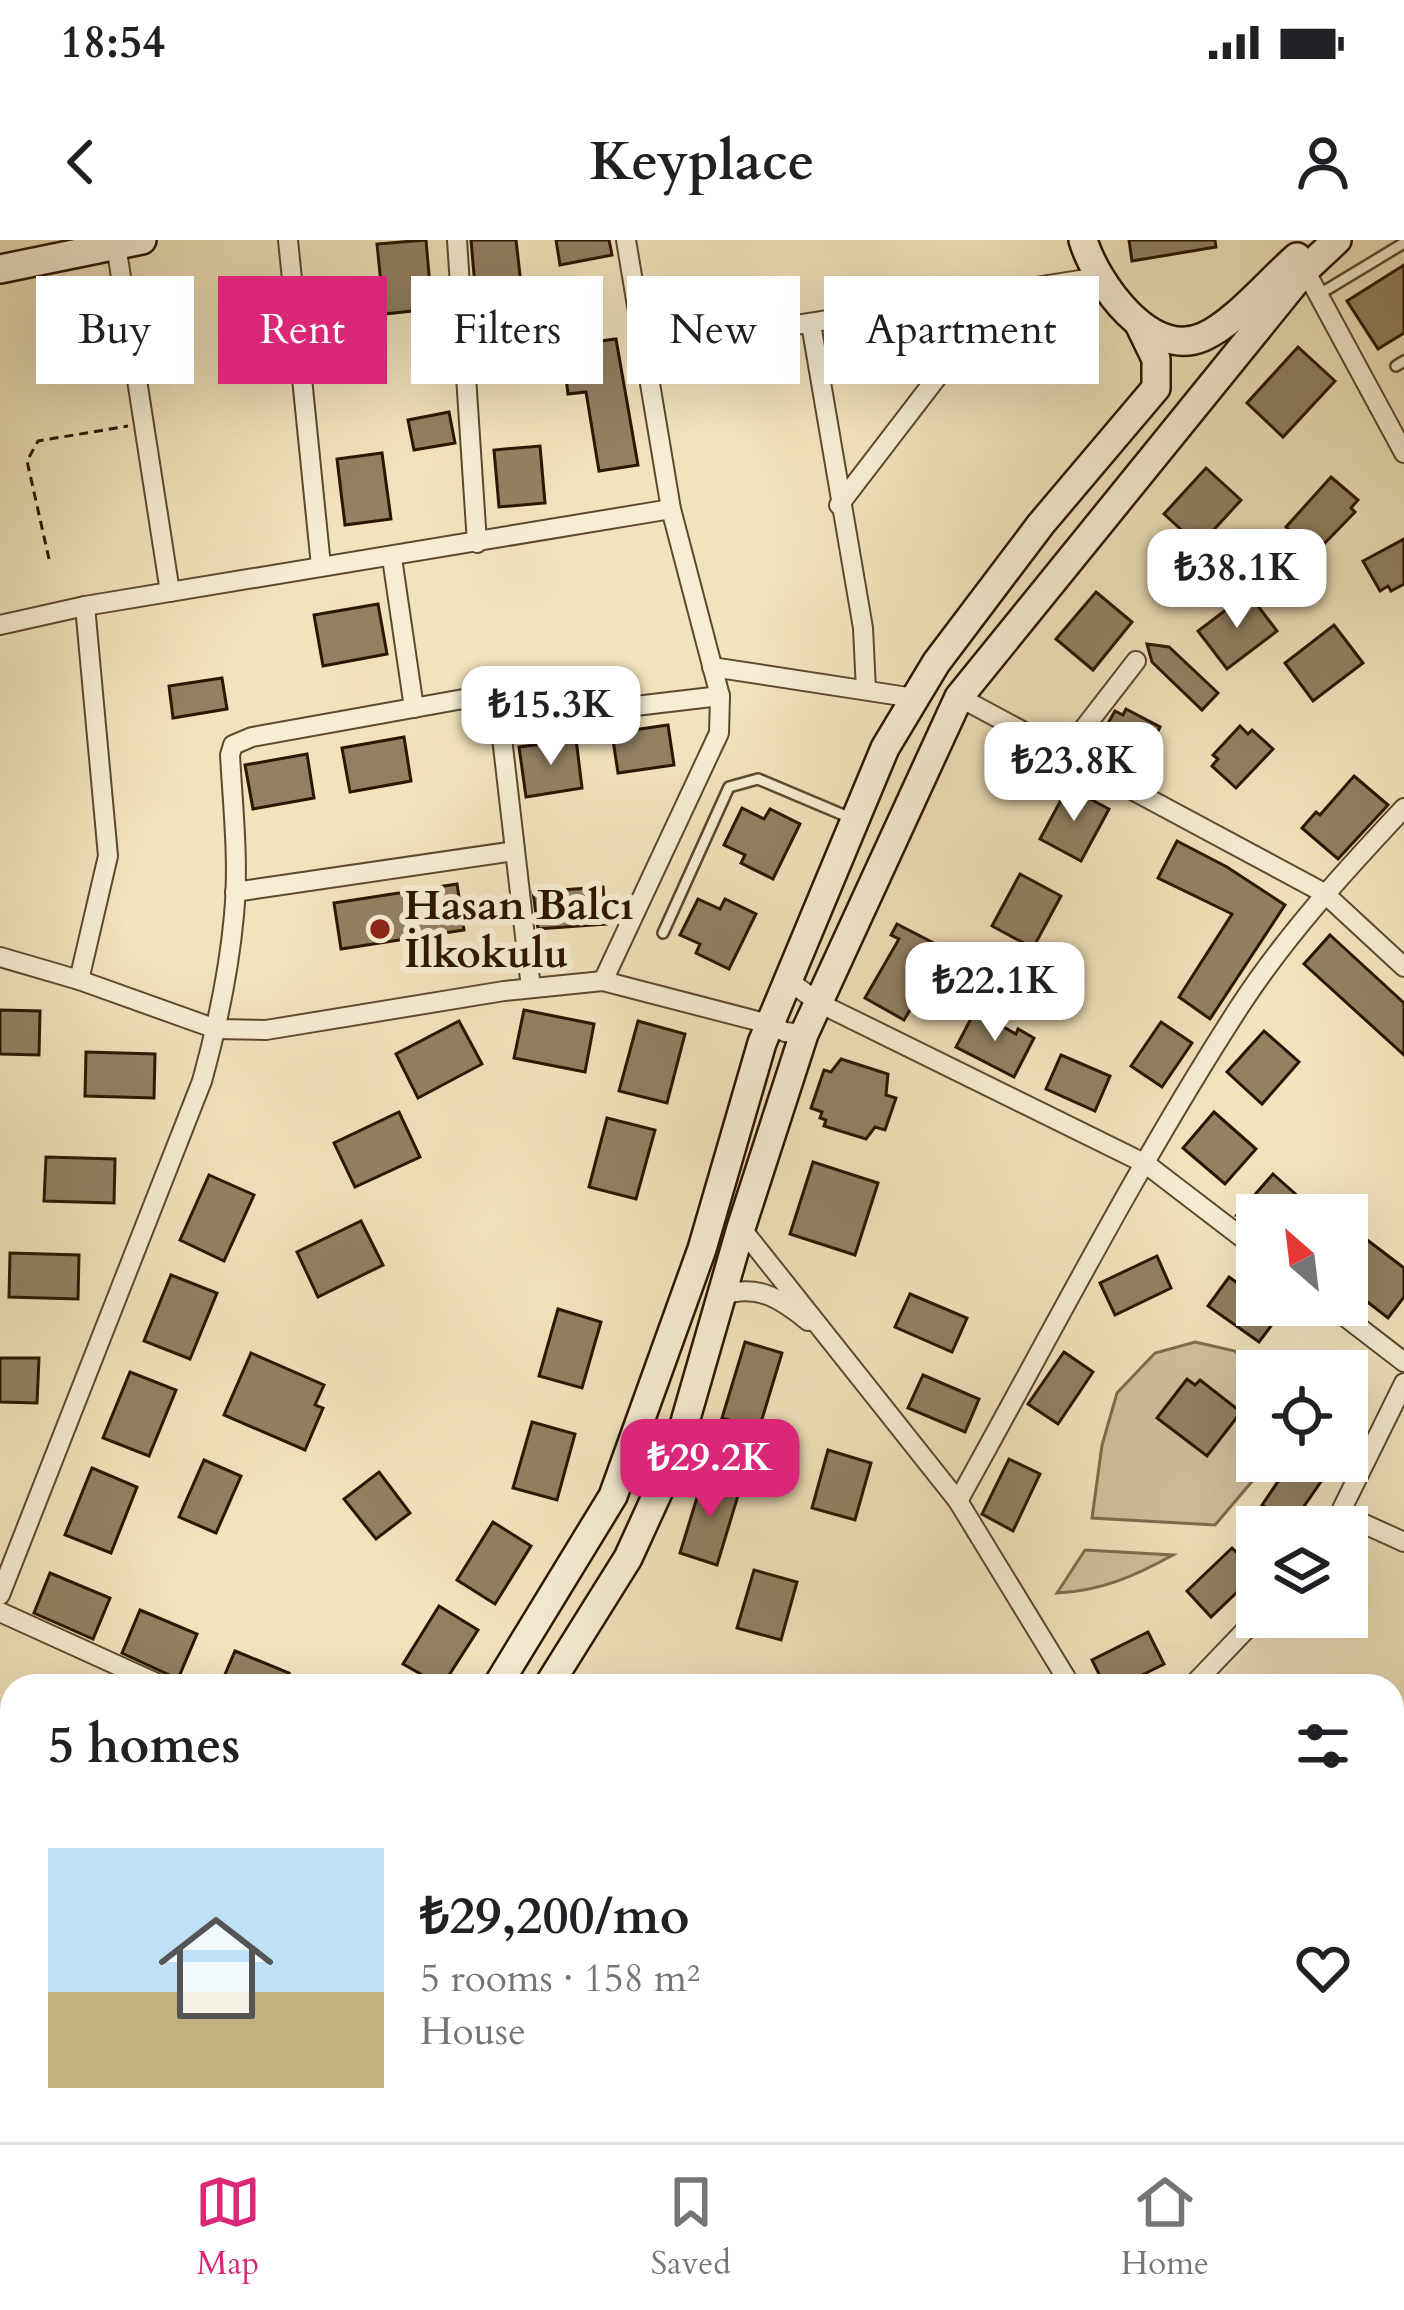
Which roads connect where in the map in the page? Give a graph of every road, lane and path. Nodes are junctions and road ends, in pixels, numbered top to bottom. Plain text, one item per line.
1 (288, 240) edge
2 (457, 240) edge
3 (626, 240) edge
4 (1083, 240) edge
5 (1334, 240) edge
6 (129, 242) edge
7 (1404, 243) edge
8 (0, 269) edge
9 (632, 276) edge
10 (1098, 276) edge
11 (1099, 278) edge
12 (1312, 282) junction
13 (824, 322) edge
14 (811, 324) junction
15 (800, 326) edge
16 (1140, 326) junction
17 (651, 384) edge
18 (932, 384) edge
19 (143, 423) junction
20 (1404, 453) edge
21 (839, 506) junction
22 (671, 509) junction
23 (477, 543) junction
24 (392, 558) junction
25 (49, 559) dead end
26 (321, 566) junction
27 (170, 592) junction
28 (85, 606) junction
29 (0, 625) edge
30 (1136, 661) dead end
31 (712, 668) junction
32 (866, 690) junction
33 (719, 696) junction
34 (958, 697) junction
35 (914, 698) junction
36 (414, 708) junction
37 (500, 722) junction
38 (1064, 754) junction
39 (1404, 808) edge
40 (853, 819) junction
41 (515, 851) junction
42 (235, 892) junction
43 (1324, 893) junction
44 (663, 932) dead end
45 (0, 957) edge
46 (1404, 967) edge
47 (79, 980) junction
48 (603, 981) junction
49 (785, 985) junction
50 (531, 988) junction
51 (819, 1003) junction
52 (769, 1024) junction
53 (216, 1029) junction
54 (804, 1034) junction
55 (1146, 1164) junction
56 (740, 1228) junction
57 (1236, 1233) edge
58 (721, 1296) junction
59 (1357, 1326) edge
60 (837, 1346) junction
61 (1404, 1362) edge
62 (1404, 1383) edge
63 (958, 1502) junction
64 (1342, 1506) edge
65 (1368, 1531) edge
66 (1404, 1542) edge
67 (0, 1595) edge
68 (0, 1612) edge
69 (1238, 1638) edge
70 (137, 1674) edge
71 (503, 1674) edge
72 (556, 1674) edge
73 (1064, 1674) edge
74 (1203, 1674) edge

1 - 26 street
2 - 23 street
3 - 9 street
4 - 10 main road
5 - 12 main road
5 - 16 main road
6 - 8 main road
6 - 19 street
7 - 12 lane
11 - 16 main road
12 - 20 street
12 - 34 main road
13 - 14 street
14 - 15 street
14 - 21 street
16 - 35 main road
17 - 22 street
18 - 21 street
19 - 25 path
19 - 27 street
21 - 32 street
22 - 23 street
22 - 31 street
23 - 24 street
24 - 26 street
24 - 36 street
26 - 27 street
27 - 28 street
28 - 29 street
28 - 47 street
30 - 38 street
31 - 32 street
31 - 33 street
32 - 35 street
33 - 37 street
33 - 48 street
34 - 38 street
34 - 51 main road
35 - 40 main road
36 - 37 street
36 - 42 street
37 - 41 street
38 - 43 street
39 - 43 street
40 - 44 lane
40 - 49 main road
41 - 42 street
41 - 50 street
42 - 53 street
43 - 46 street
43 - 55 street
45 - 47 street
47 - 53 street
48 - 50 street
48 - 52 street
49 - 51 street
49 - 52 main road
50 - 53 street
51 - 54 main road
51 - 55 street
52 - 54 street
52 - 71 main road
53 - 67 street
54 - 56 main road
55 - 57 street
55 - 63 street
56 - 58 main road
56 - 60 street
58 - 60 street
58 - 72 main road
59 - 61 street
60 - 63 street
62 - 64 street
63 - 73 street
65 - 66 street
68 - 70 street
69 - 74 street

